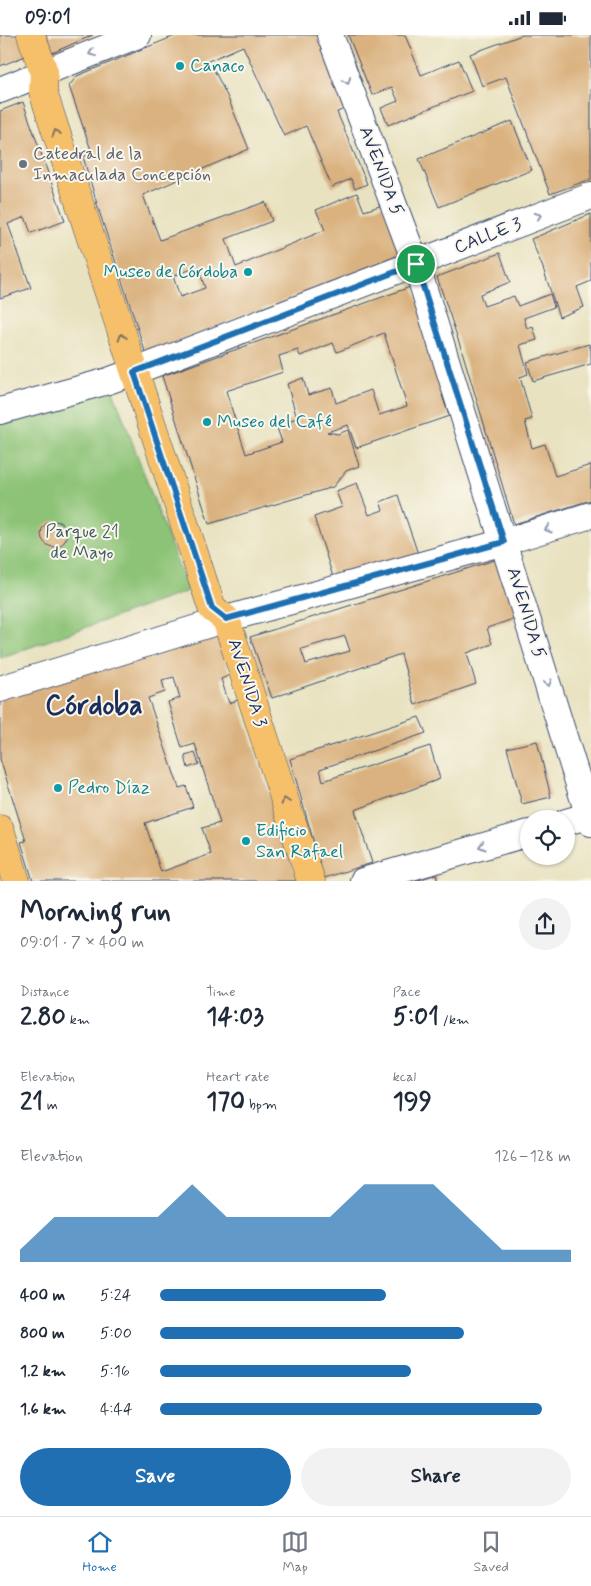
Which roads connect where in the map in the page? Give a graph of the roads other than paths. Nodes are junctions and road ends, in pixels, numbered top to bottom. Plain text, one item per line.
1 (31, 35) edge
2 (138, 35) edge
3 (330, 35) edge
4 (44, 72) junction
5 (0, 90) edge
6 (591, 196) edge
7 (416, 264) junction
8 (134, 372) junction
9 (0, 411) edge
10 (591, 515) edge
11 (504, 542) junction
12 (226, 619) junction
13 (0, 689) edge
14 (584, 819) edge
15 (0, 829) edge
16 (520, 836) edge
17 (16, 881) edge
18 (311, 881) edge
19 (363, 881) edge

1 - 4 main road, AVENIDA 3
2 -> 4 street
3 -> 7 street, AVENIDA 5
4 - 5 street
8 -> 4 main road, AVENIDA 3
7 -> 6 street, CALLE 3
7 - 8 street, CALLE 3
7 - 11 street, AVENIDA 5
8 - 9 street, CALLE 3
8 - 12 main road, AVENIDA 3
10 -> 11 street
11 - 12 street
11 -> 14 street, AVENIDA 5
12 - 13 street
18 -> 12 main road, AVENIDA 3
15 - 17 main road
16 -> 19 street

